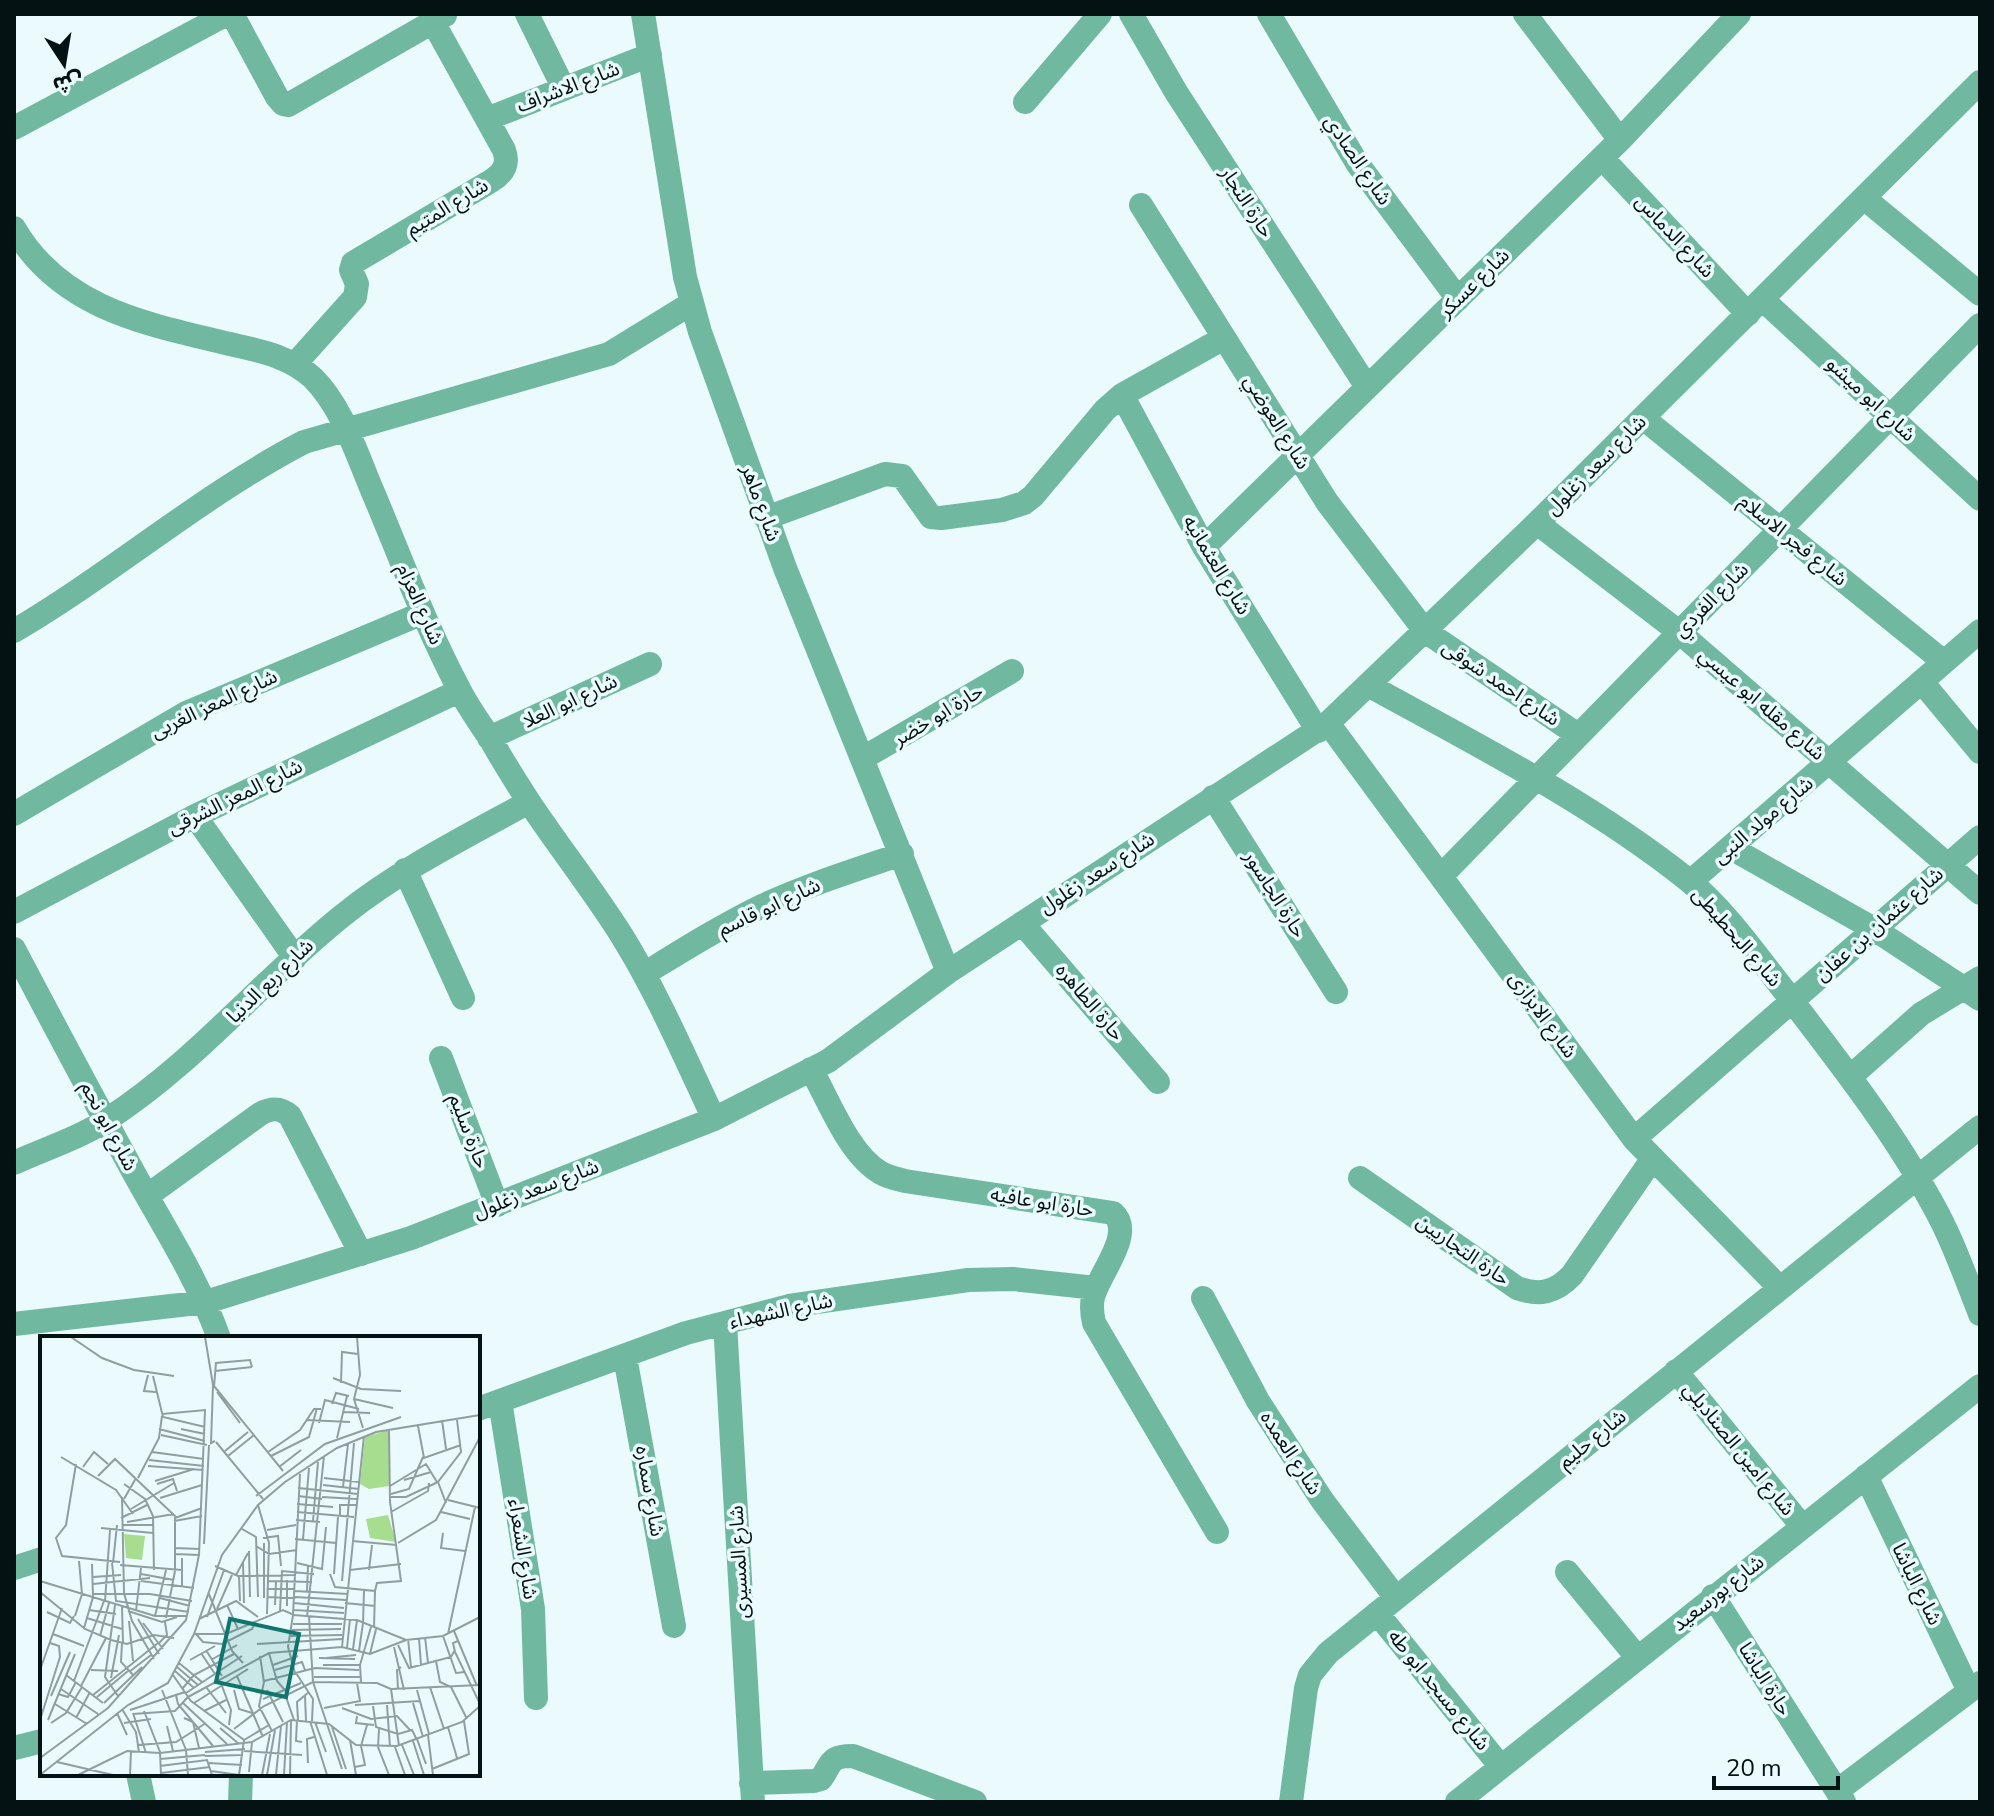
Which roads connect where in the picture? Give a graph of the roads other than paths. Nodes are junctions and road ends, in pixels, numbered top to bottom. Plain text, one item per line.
1 (230, 14) edge
2 (527, 14) edge
3 (643, 14) edge
4 (1100, 14) edge
5 (1131, 14) edge
6 (1269, 14) edge
7 (1525, 14) edge
8 (1739, 14) edge
9 (440, 18) edge
10 (650, 55) junction
11 (1980, 82) edge
12 (564, 89) junction
13 (1025, 102) dead end
14 (487, 119) junction
15 (14, 128) edge
16 (1620, 140) junction
17 (1602, 158) junction
18 (1864, 198) junction
19 (1141, 205) dead end
20 (14, 228) edge
21 (1980, 294) edge
22 (1458, 299) junction
23 (692, 303) junction
24 (1755, 307) junction
25 (1980, 325) edge
26 (1224, 338) junction
27 (295, 364) junction
28 (1367, 387) junction
29 (1122, 395) junction
30 (1890, 417) junction
31 (1643, 418) junction
32 (347, 431) junction
33 (1297, 455) junction
34 (1980, 499) edge
35 (766, 518) junction
36 (1537, 523) junction
37 (1780, 530) junction
38 (1204, 547) junction
39 (423, 613) junction
40 (14, 631) edge
41 (1425, 631) junction
42 (1980, 631) edge
43 (1679, 632) junction
44 (1944, 662) junction
45 (650, 664) dead end
46 (1012, 671) dead end
47 (1922, 682) junction
48 (1368, 685) junction
49 (459, 691) junction
50 (1323, 727) junction
51 (1578, 735) junction
52 (489, 738) junction
53 (1980, 752) edge
54 (863, 758) junction
55 (1830, 764) junction
56 (1538, 777) junction
57 (1213, 797) junction
58 (529, 802) junction
59 (14, 814) edge
60 (195, 816) junction
61 (1980, 837) edge
62 (1731, 848) junction
63 (902, 854) junction
64 (1948, 865) junction
65 (405, 870) junction
66 (1442, 875) junction
67 (1690, 882) junction
68 (1980, 893) edge
69 (14, 912) edge
70 (1022, 923) junction
71 (1874, 929) junction
72 (14, 949) edge
73 (295, 958) junction
74 (948, 972) junction
75 (644, 974) junction
76 (1974, 988) edge
77 (1336, 992) dead end
78 (463, 998) dead end
79 (1791, 1001) junction
80 (441, 1058) dead end
81 (811, 1069) junction
82 (1850, 1077) junction
83 (1158, 1082) dead end
84 (714, 1119) junction
85 (106, 1121) junction
86 (1980, 1127) edge
87 (1634, 1139) junction
88 (1653, 1158) junction
89 (14, 1163) edge
90 (1917, 1177) junction
91 (1360, 1178) dead end
92 (147, 1196) junction
93 (497, 1205) junction
94 (361, 1254) junction
95 (1096, 1288) junction
96 (1780, 1288) junction
97 (1203, 1298) dead end
98 (206, 1302) junction
99 (1980, 1314) edge
100 (725, 1323) junction
101 (14, 1324) edge
102 (48, 1328) edge
103 (218, 1336) edge
104 (625, 1357) junction
105 (1676, 1371) junction
106 (1980, 1386) edge
107 (489, 1405) edge
108 (1866, 1476) junction
109 (1802, 1526) junction
110 (1217, 1532) dead end
111 (40, 1560) edge
112 (14, 1568) edge
113 (1567, 1572) dead end
114 (1713, 1596) junction
115 (1386, 1605) junction
116 (674, 1626) dead end
117 (1637, 1657) junction
118 (1975, 1687) edge
119 (536, 1698) dead end
120 (40, 1742) edge
121 (14, 1748) edge
122 (1501, 1767) junction
123 (138, 1776) edge
124 (241, 1776) edge
125 (752, 1792) edge
126 (1840, 1796) edge
127 (144, 1802) edge
128 (240, 1802) edge
129 (975, 1802) edge
130 (1291, 1802) edge
131 (1457, 1802) edge

1 - 9 street
1 - 15 street
2 - 12 street
3 - 10 street, شارع ماهر
4 - 13 street
5 - 28 street, حارة النجار
6 - 22 street, شارع الصادي
7 - 16 street
8 - 16 street, شارع عسكر
9 - 14 street, شارع المتيم
10 - 12 street, شارع الاشراف
10 - 23 street, شارع ماهر
11 - 18 street, شارع سعد زغلول
12 - 14 street, شارع الاشراف
14 - 27 street, شارع المتيم
16 - 17 street, شارع عسكر
17 - 22 street, شارع عسكر
17 - 24 street, شارع الدماس
18 - 21 street
18 - 24 street, شارع سعد زغلول
19 - 26 street, شارع العوضي
20 - 27 street, شارع العزام
22 - 28 street, شارع عسكر
23 - 32 street
23 - 35 street, شارع ماهر
24 - 30 street, شارع ابو ميشو
24 - 31 street, شارع سعد زغلول
25 - 30 street, شارع الفردي
26 - 29 street
26 - 33 street, شارع العوضي
27 - 32 street, شارع العزام
28 - 33 street, شارع عسكر
29 - 35 street
29 - 38 street, شارع العثمانيه
30 - 34 street, شارع ابو ميشو
30 - 37 street, شارع الفردي
31 - 36 street, شارع سعد زغلول
31 - 37 street, شارع فجر الاسلام
32 - 39 street, شارع العزام
32 - 40 street
33 - 38 street, شارع عسكر
33 - 41 street, شارع العوضي
35 - 54 street, شارع ماهر
36 - 41 street, شارع سعد زغلول
36 - 43 street, شارع مقله ابو عيسي
37 - 43 street, شارع الفردي
37 - 44 street, شارع فجر الاسلام
38 - 50 street, شارع العثمانيه
39 - 49 street, شارع العزام
39 - 59 street, شارع المعز الغربى
41 - 48 street, شارع سعد زغلول
41 - 51 street, شارع احمد شوقى
42 - 44 street, شارع مولد النبى
43 - 51 street, شارع الفردي
43 - 55 street, شارع مقله ابو عيسي
44 - 47 street, شارع مولد النبى
45 - 52 street, شارع ابو العلا
46 - 54 street, حارة ابو خضر
47 - 53 street
47 - 55 street, شارع مولد النبى
48 - 50 street, شارع سعد زغلول
48 - 56 street, شارع البحطيطى
49 - 52 street, شارع العزام
49 - 60 street, شارع المعز الشرقى
50 - 57 street, شارع سعد زغلول
50 - 66 street, شارع الابزازى
51 - 56 street, شارع الفردي
52 - 58 street, شارع العزام
54 - 63 street, شارع ماهر
55 - 62 street, شارع مولد النبى
55 - 64 street, شارع مقله ابو عيسي
56 - 66 street, شارع الفردي
56 - 67 street, شارع البحطيطى
57 - 70 street, شارع سعد زغلول
57 - 77 street, حارة الجاسور
58 - 65 street, شارع ربع الدنيا
58 - 75 street, شارع العزام
60 - 69 street, شارع المعز الشرقى
60 - 73 street
61 - 64 street, شارع عثمان بن عفان
62 - 67 street, شارع مولد النبى
62 - 71 street
63 - 74 street, شارع ماهر
63 - 75 street, شارع ابو قاسم
64 - 68 street, شارع مقله ابو عيسي
64 - 71 street, شارع عثمان بن عفان
65 - 73 street, شارع ربع الدنيا
65 - 78 street
66 - 87 street, شارع الابزازى
67 - 79 street, شارع البحطيطى
70 - 74 street, شارع سعد زغلول
70 - 83 street, حارة الطاهره
71 - 76 street
71 - 79 street, شارع عثمان بن عفان
72 - 85 street, شارع ابو نجم
73 - 85 street, شارع ربع الدنيا
74 - 81 street, شارع سعد زغلول
75 - 84 street, شارع العزام
76 - 82 street
79 - 82 street, شارع البحطيطى
79 - 87 street, شارع عثمان بن عفان
80 - 93 street, حارة سليم
81 - 84 street, شارع سعد زغلول
81 - 95 street, حارة ابو عافيه
82 - 90 street, شارع البحطيطى
84 - 93 street, شارع سعد زغلول
85 - 89 street, شارع ربع الدنيا
85 - 92 street, شارع ابو نجم
86 - 90 street, شارع حليم
87 - 88 street, شارع الابزازى
88 - 91 street, حارة التجاريين
88 - 96 street, شارع الابزازى
90 - 96 street, شارع حليم
90 - 99 street, شارع البحطيطى
92 - 94 street
92 - 98 street, شارع ابو نجم
93 - 94 street, شارع سعد زغلول
94 - 98 street, شارع سعد زغلول
95 - 100 street, شارع الشهداء
95 - 110 street, حارة ابو عافيه
96 - 105 street, شارع حليم
97 - 115 street, شارع العمده
98 - 102 street, شارع سعد زغلول
98 - 103 street
100 - 104 street, شارع الشهداء
100 - 125 street, شارع المسيرى
101 - 102 street, شارع سعد زغلول
104 - 107 street, شارع الشهداء
104 - 116 street, شارع سماره
105 - 109 street, شارع امين الصناديلي
105 - 115 street, شارع حليم
106 - 108 street, شارع بورسعيد
107 - 119 street, شارع الشعراء
108 - 109 street, شارع بورسعيد
108 - 118 street, شارع الباشا
109 - 114 street, شارع بورسعيد
111 - 112 street
113 - 117 street
114 - 117 street, شارع بورسعيد
114 - 126 street, حارة الباشا
115 - 122 street, شارع مسجد ابو طه
115 - 130 street, شارع حليم
117 - 122 street, شارع بورسعيد
118 - 126 street
120 - 121 street
122 - 131 street, شارع بورسعيد
123 - 127 street
124 - 128 street
125 - 129 street

